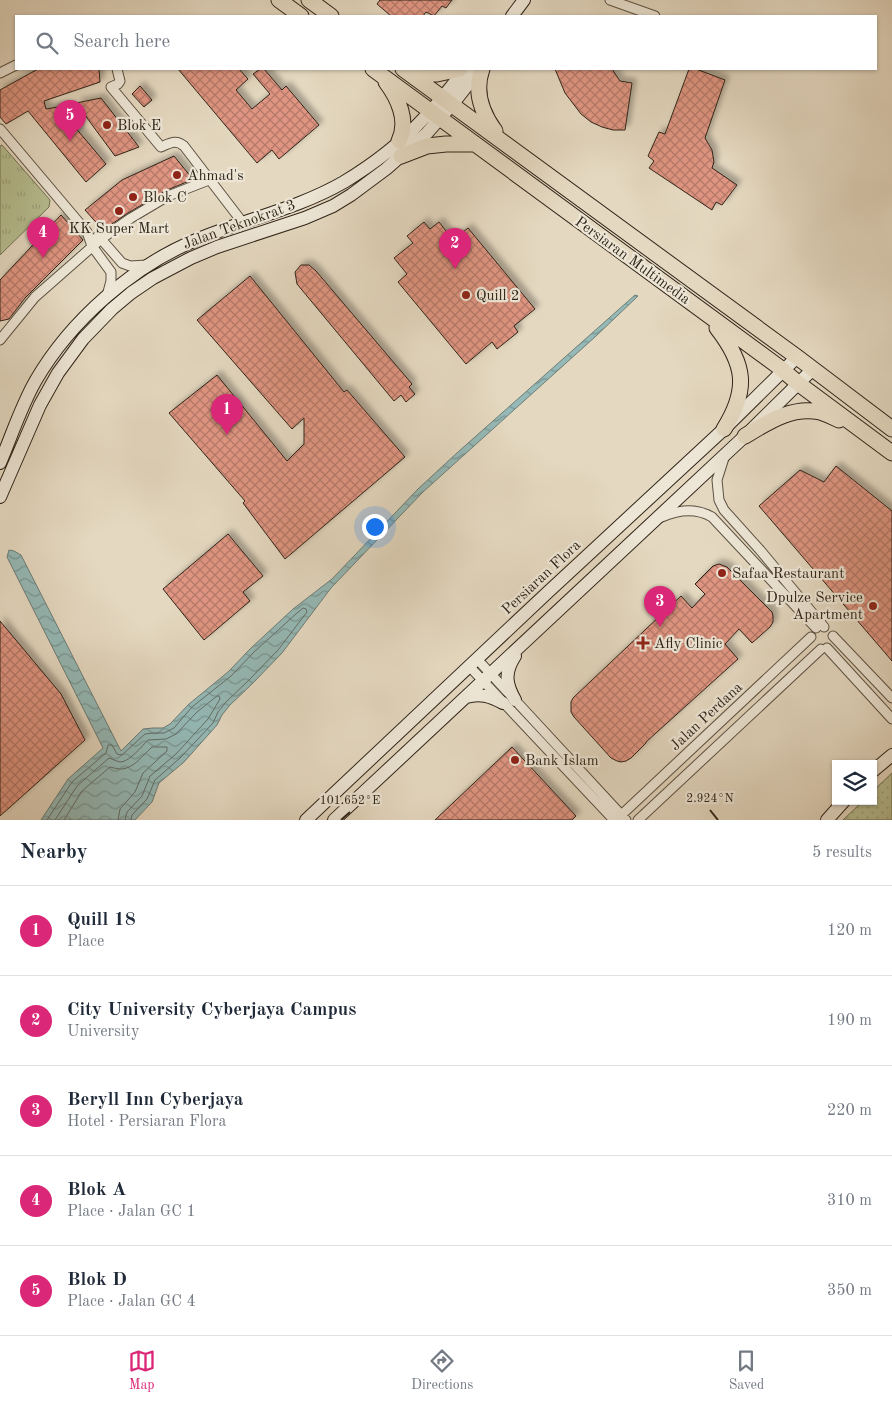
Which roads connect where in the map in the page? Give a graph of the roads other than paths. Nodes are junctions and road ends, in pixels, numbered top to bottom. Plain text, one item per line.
1 (279, 0) edge
2 (309, 0) edge
3 (524, 0) edge
4 (610, 0) edge
5 (300, 15) edge
6 (330, 15) edge
7 (513, 15) edge
8 (652, 15) edge
9 (15, 66) edge
10 (117, 70) edge
11 (456, 70) edge
12 (465, 70) edge
13 (480, 70) edge
14 (481, 70) edge
15 (406, 71) edge
16 (377, 72) edge
17 (0, 73) edge
18 (447, 101) junction
19 (435, 115) junction
20 (0, 129) edge
21 (400, 140) junction
22 (502, 141) junction
23 (475, 144) junction
24 (401, 156) junction
25 (209, 180) junction
26 (243, 223) junction
27 (87, 232) junction
28 (101, 239) junction
29 (92, 246) junction
30 (147, 266) junction
31 (106, 297) junction
32 (706, 313) junction
33 (1, 337) edge
34 (798, 357) junction
35 (813, 369) junction
36 (783, 370) junction
37 (798, 384) junction
38 (724, 429) junction
39 (892, 429) edge
40 (745, 436) junction
41 (871, 437) junction
42 (892, 453) edge
43 (724, 455) junction
44 (0, 463) edge
45 (0, 497) edge
46 (657, 518) junction
47 (820, 628) junction
48 (833, 636) junction
49 (811, 637) junction
50 (520, 648) junction
51 (824, 648) junction
52 (473, 662) junction
53 (487, 678) junction
54 (466, 697) junction
55 (892, 698) edge
56 (509, 701) junction
57 (741, 702) junction
58 (752, 713) junction
59 (892, 719) edge
60 (718, 724) junction
61 (728, 735) junction
62 (892, 755) edge
63 (677, 762) junction
64 (877, 768) edge
65 (688, 773) junction
66 (840, 805) edge
67 (619, 819) edge
68 (306, 820) edge
69 (334, 820) edge
70 (638, 820) edge
71 (827, 820) edge

1 - 5 main road
2 - 6 main road
3 - 7 main road
4 - 8 street
9 - 17 street
10 - 25 street
11 - 15 main road
12 - 18 main road
13 - 18 main road
14 - 22 main road
15 - 18 main road, Persiaran Multimedia
16 - 19 main road, Persiaran Multimedia
16 - 21 main road
18 - 19 main road
18 - 22 main road, Persiaran Multimedia
19 - 21 main road, Jalan Teknokrat 3
19 - 23 main road, Persiaran Multimedia
19 - 24 main road, Jalan Teknokrat 3
20 - 27 street
21 - 26 main road, Jalan Teknokrat 3
22 - 34 main road, Persiaran Multimedia
23 - 24 main road
23 - 32 main road, Persiaran Multimedia
24 - 45 main road, Jalan Teknokrat 3
25 - 26 street
25 - 28 street
26 - 30 main road, Jalan Teknokrat 3
27 - 28 street
27 - 29 street
28 - 29 street
28 - 30 street
29 - 31 street
29 - 33 street
30 - 31 main road, Jalan Teknokrat 3
31 - 44 main road, Jalan Teknokrat 3
32 - 36 main road, Persiaran Multimedia
32 - 38 main road
34 - 35 main road, Persiaran Multimedia
34 - 36 main road, Persiaran Flora
35 - 37 main road
35 - 39 main road, Persiaran Multimedia
36 - 37 main road, Persiaran Multimedia
36 - 38 main road, Persiaran Flora
37 - 40 main road
37 - 41 main road, Persiaran Multimedia
38 - 52 main road, Persiaran Flora
40 - 41 main road
40 - 43 main road
41 - 42 main road, Persiaran Multimedia
43 - 46 main road
43 - 47 street
46 - 47 street
46 - 50 main road
47 - 48 street
47 - 49 street, Jalan Perdana
48 - 51 street, Jalan Perdana
48 - 55 street
49 - 51 street
49 - 57 street, Jalan Perdana
50 - 53 main road
50 - 56 main road
51 - 58 street, Jalan Perdana
51 - 59 street
52 - 53 street, Jalan Perdana
52 - 68 main road, Persiaran Flora
53 - 54 main road
53 - 56 street, Jalan Perdana
54 - 56 main road
54 - 69 main road
56 - 67 street, Jalan Perdana
57 - 58 street
57 - 60 street, Jalan Perdana
58 - 61 street, Jalan Perdana
60 - 61 street
60 - 63 street, Jalan Perdana
61 - 65 street, Jalan Perdana
62 - 64 main road
63 - 65 street
63 - 67 street, Jalan Perdana
65 - 70 street, Jalan Perdana
66 - 71 main road

